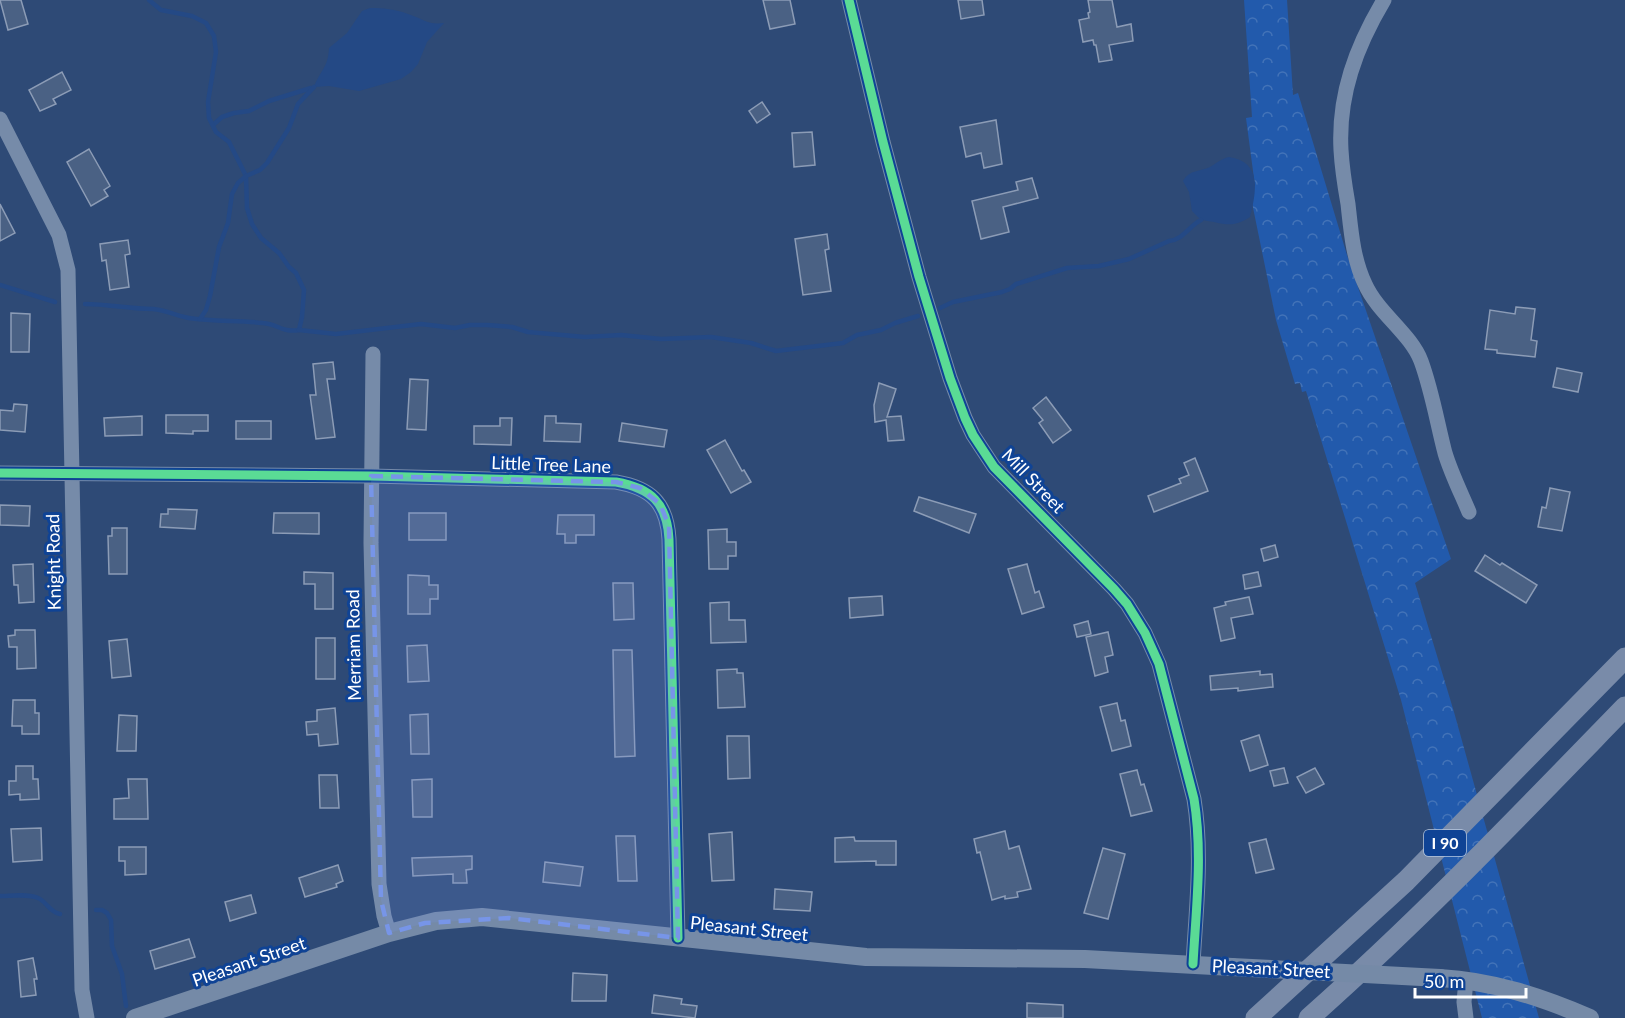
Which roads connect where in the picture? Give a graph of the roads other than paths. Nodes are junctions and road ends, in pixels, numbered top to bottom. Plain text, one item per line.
1 (849, 0) edge
2 (1384, 0) edge
3 (0, 119) edge
4 (373, 354) dead end
5 (0, 473) edge
6 (71, 473) junction
7 (371, 476) junction
8 (1469, 512) dead end
9 (1625, 658) edge
10 (1625, 707) edge
11 (389, 933) junction
12 (678, 938) junction
13 (1193, 964) junction
14 (1466, 980) junction
15 (87, 1018) edge
16 (135, 1018) edge
17 (1256, 1018) edge
18 (1309, 1018) edge
19 (1466, 1018) edge
20 (1590, 1018) edge

1 - 13 street, Mill Street
2 - 8 street
3 - 6 street, Knight Road
4 - 7 street, Merriam Road
5 - 6 street, Little Tree Lane
6 - 7 street, Little Tree Lane
6 - 15 street, Knight Road
7 - 11 street, Merriam Road
7 - 12 street, Little Tree Lane
9 - 17 highway, I 90
10 - 18 highway, I 90
11 - 12 main road, Pleasant Street
11 - 16 main road, Pleasant Street
12 - 13 main road, Pleasant Street
13 - 14 main road, Pleasant Street, bridge
14 - 19 street
14 - 20 main road, Pleasant Street

